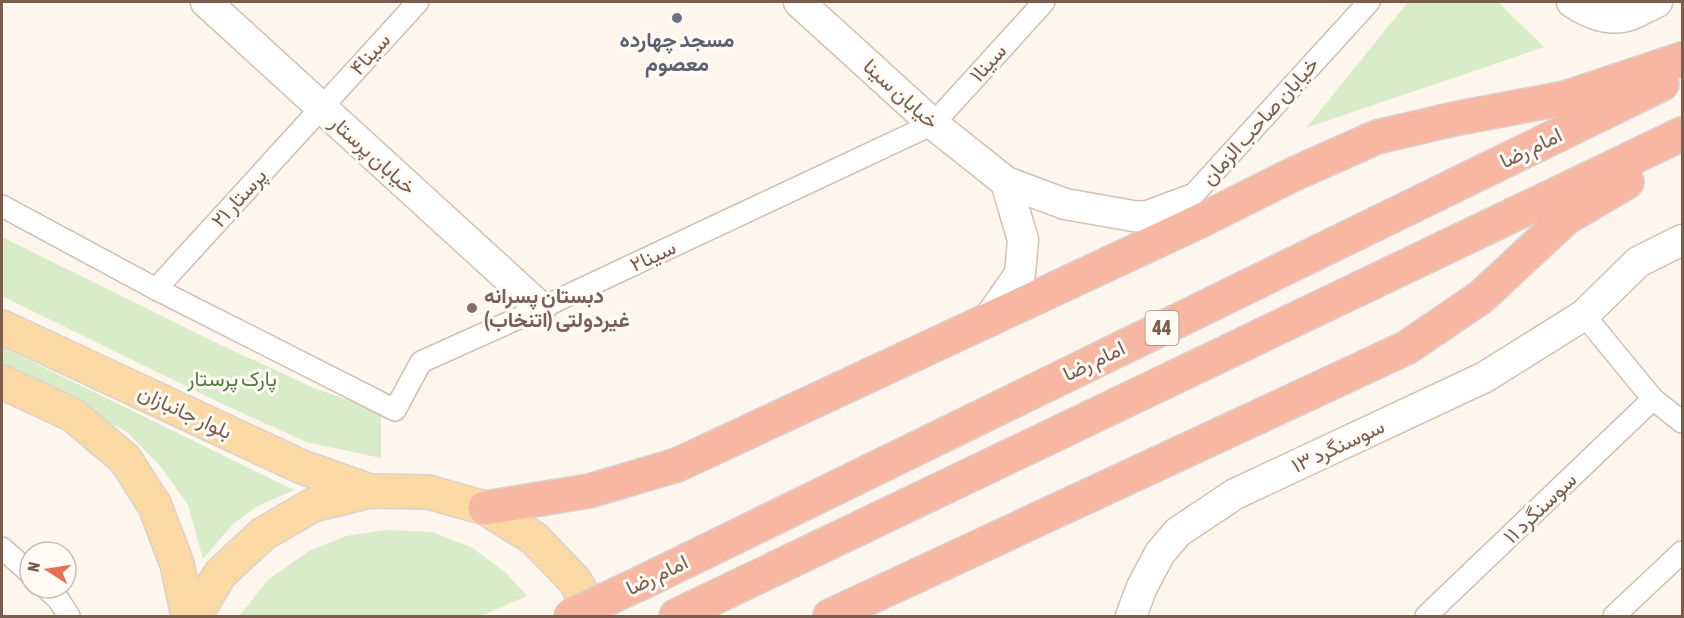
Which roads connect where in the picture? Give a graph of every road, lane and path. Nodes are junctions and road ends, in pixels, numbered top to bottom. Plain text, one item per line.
1 (206, 2) edge
2 (418, 2) edge
3 (799, 2) edge
4 (1044, 2) edge
5 (1369, 2) edge
6 (1572, 2) edge
7 (1657, 2) edge
8 (1683, 59) edge
9 (1683, 74) edge
10 (322, 108) junction
11 (933, 124) junction
12 (1683, 134) edge
13 (1683, 148) edge
14 (1006, 182) junction
15 (2, 206) edge
16 (1133, 216) junction
17 (1202, 220) junction
18 (1683, 240) edge
19 (156, 289) junction
20 (541, 308) junction
21 (1584, 315) junction
22 (988, 320) junction
23 (2, 327) edge
24 (2, 382) edge
25 (1653, 399) junction
26 (1683, 422) edge
27 (370, 491) junction
28 (485, 508) junction
29 (2, 548) edge
30 (1683, 552) edge
31 (18, 562) edge
32 (59, 600) edge
33 (69, 616) edge
34 (188, 616) edge
35 (195, 616) edge
36 (570, 616) edge
37 (595, 616) edge
38 (676, 616) edge
39 (830, 616) edge
40 (1131, 616) edge
41 (1426, 616) edge
42 (1614, 616) edge

1 - 10 street, خیابان پرستار
2 - 10 street, سینا۴
3 - 11 street, خیابان سینا
4 - 11 street, سینا۱
5 - 16 street, خیابان صاحب الزمان
6 - 7 street
8 - 17 highway
9 - 36 highway, امام رضا / 44, bridge
10 - 19 street, پرستار ۲۱
10 - 20 street, خیابان پرستار
11 - 14 street, خیابان سینا
11 - 20 street, سینا۲
12 - 38 highway, 44
13 - 39 highway
14 - 16 street, خیابان سینا
14 - 22 street
15 - 19 street
16 - 17 street, خیابان سینا
17 - 22 highway
18 - 21 street, سوسنگرد ۱۳
19 - 20 street, سینا۲
21 - 25 street
21 - 40 street, سوسنگرد ۱۳
22 - 28 highway
23 - 27 main road, بلوار جانبازان
24 - 34 main road
25 - 26 street
25 - 41 street, سوسنگرد ۱۱
27 - 28 main road
27 - 35 main road
28 - 37 main road
29 - 31 street
30 - 42 street
32 - 33 street

